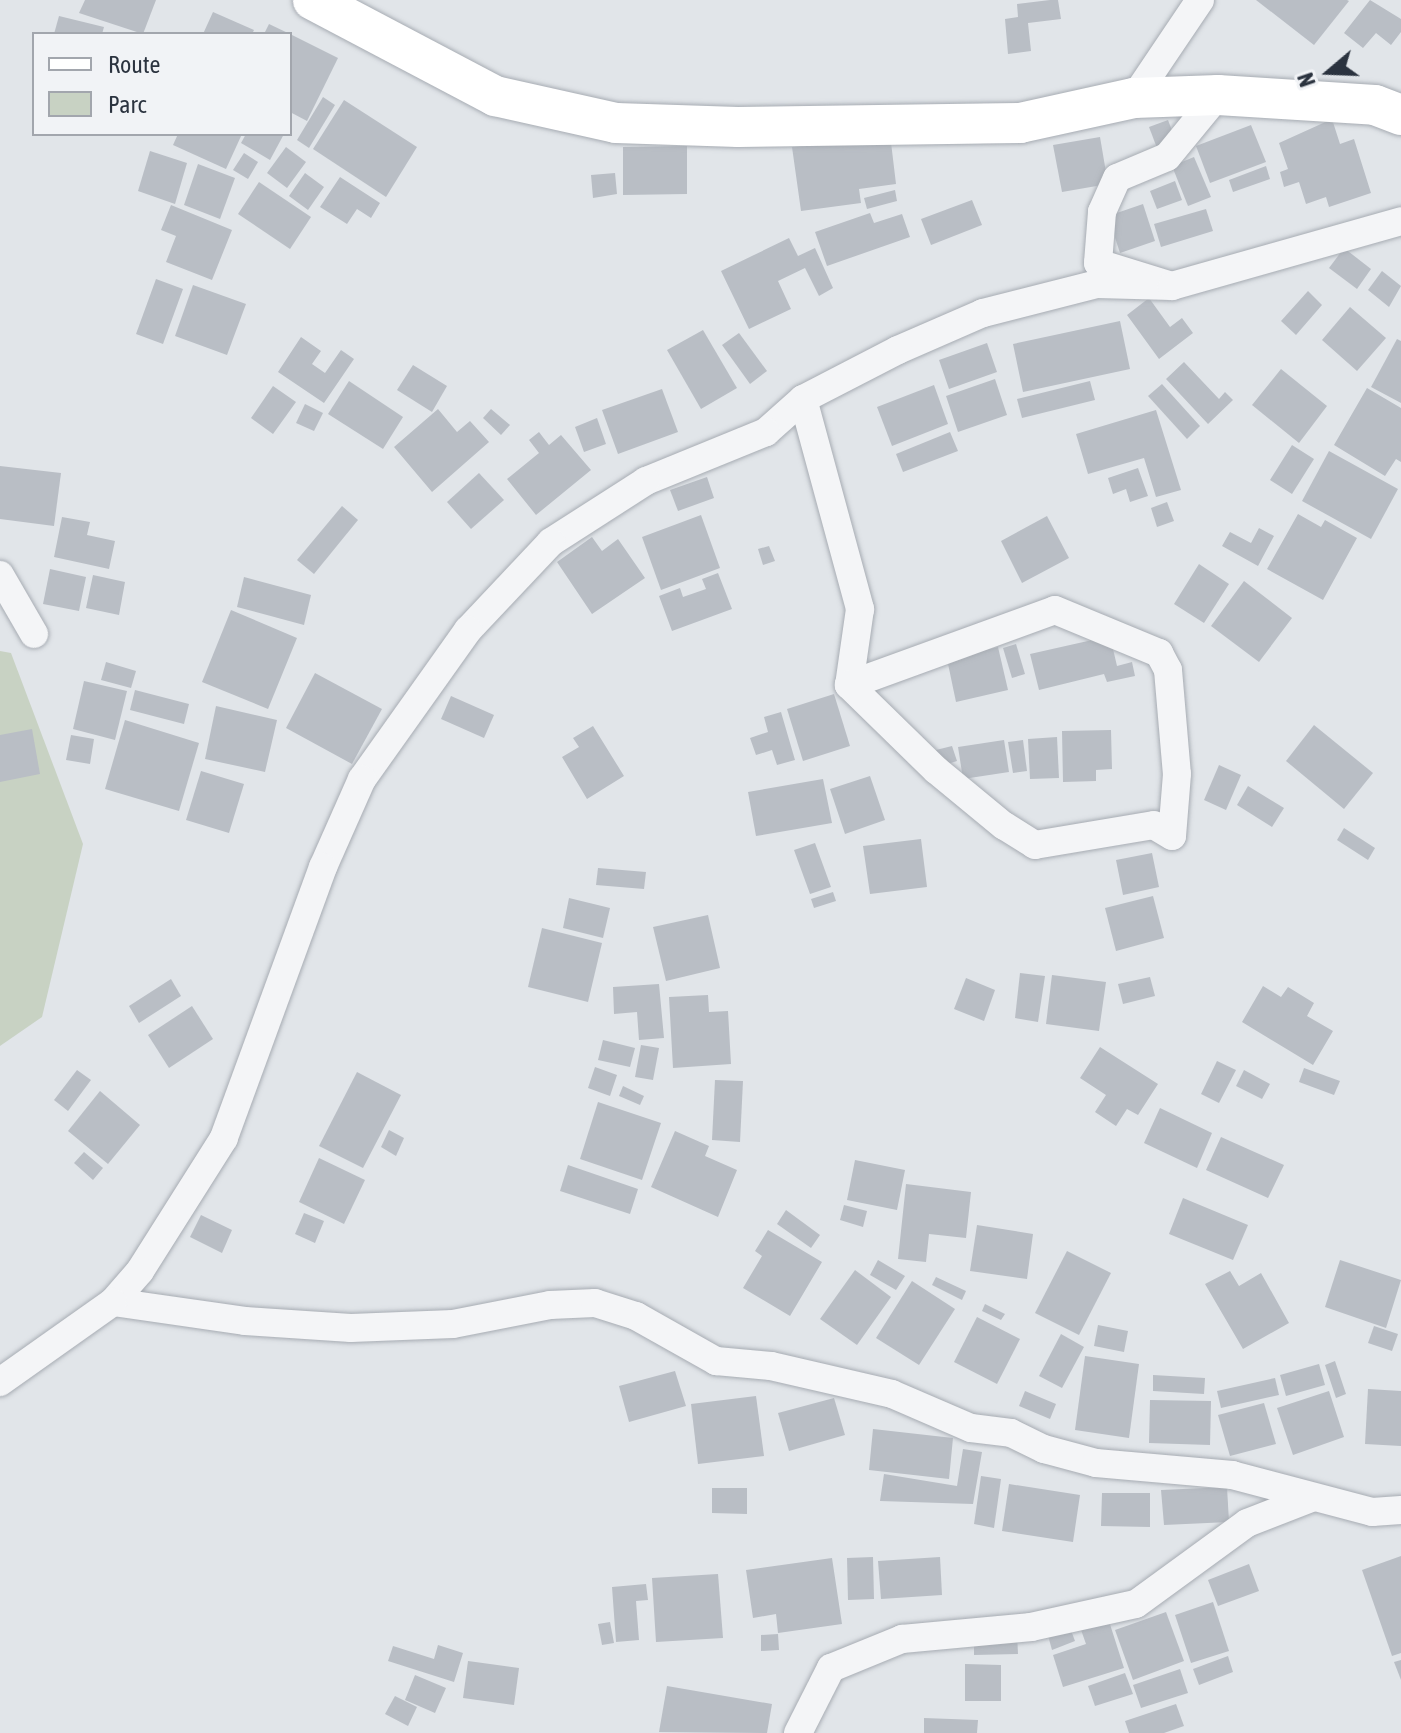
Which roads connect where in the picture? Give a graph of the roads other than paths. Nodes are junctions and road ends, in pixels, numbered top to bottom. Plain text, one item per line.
1 (313, 0) edge
2 (1200, 0) edge
3 (1218, 95) junction
4 (1134, 98) junction
5 (1401, 115) edge
6 (1401, 221) edge
7 (1172, 286) junction
8 (803, 399) junction
9 (0, 575) edge
10 (34, 634) dead end
11 (849, 685) junction
12 (113, 1302) junction
13 (0, 1382) edge
14 (1311, 1498) junction
15 (1401, 1510) edge
16 (798, 1733) edge

1 - 4 main road
2 - 4 street
3 - 4 main road
3 - 5 main road
3 - 7 street
6 - 7 street
7 - 8 street
8 - 11 street
8 - 12 street
9 - 10 street
11 - 11 street
12 - 13 street
12 - 14 street
14 - 15 street
14 - 16 street

